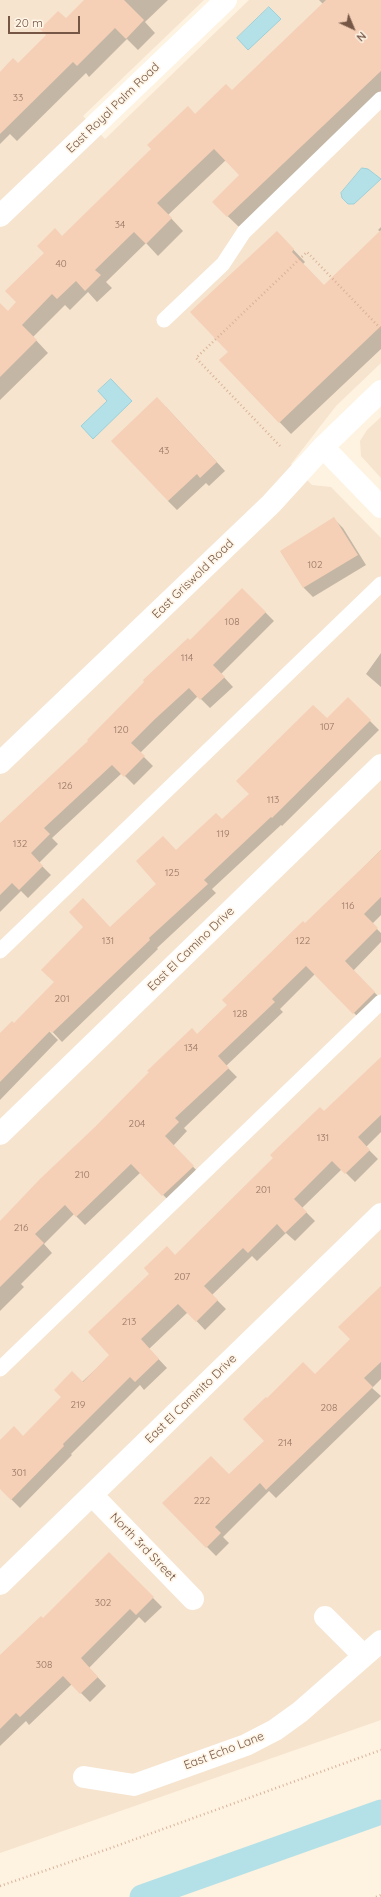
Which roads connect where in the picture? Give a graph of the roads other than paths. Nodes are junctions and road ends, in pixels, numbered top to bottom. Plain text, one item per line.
1 (226, 0) edge
2 (381, 99) edge
3 (0, 216) edge
4 (164, 320) dead end
5 (381, 391) edge
6 (323, 447) junction
7 (381, 507) edge
8 (381, 584) edge
9 (0, 763) edge
10 (381, 764) edge
11 (0, 951) edge
12 (381, 1002) edge
13 (0, 1134) edge
14 (381, 1214) edge
15 (0, 1370) edge
16 (92, 1494) junction
17 (0, 1584) edge
18 (193, 1599) dead end
19 (325, 1616) dead end
20 (381, 1641) edge
21 (364, 1656) junction
22 (84, 1777) dead end

1 - 3 street, East Royal Palm Road
2 - 4 lane
5 - 6 street, East Griswold Road
6 - 7 street
6 - 9 street, East Griswold Road
8 - 11 lane
10 - 13 street, East El Camino Drive
12 - 15 lane
14 - 16 street, East El Caminito Drive
16 - 17 street, East El Caminito Drive
16 - 18 street, North 3rd Street
19 - 21 street
20 - 21 street, East Echo Lane
21 - 22 street, East Echo Lane

